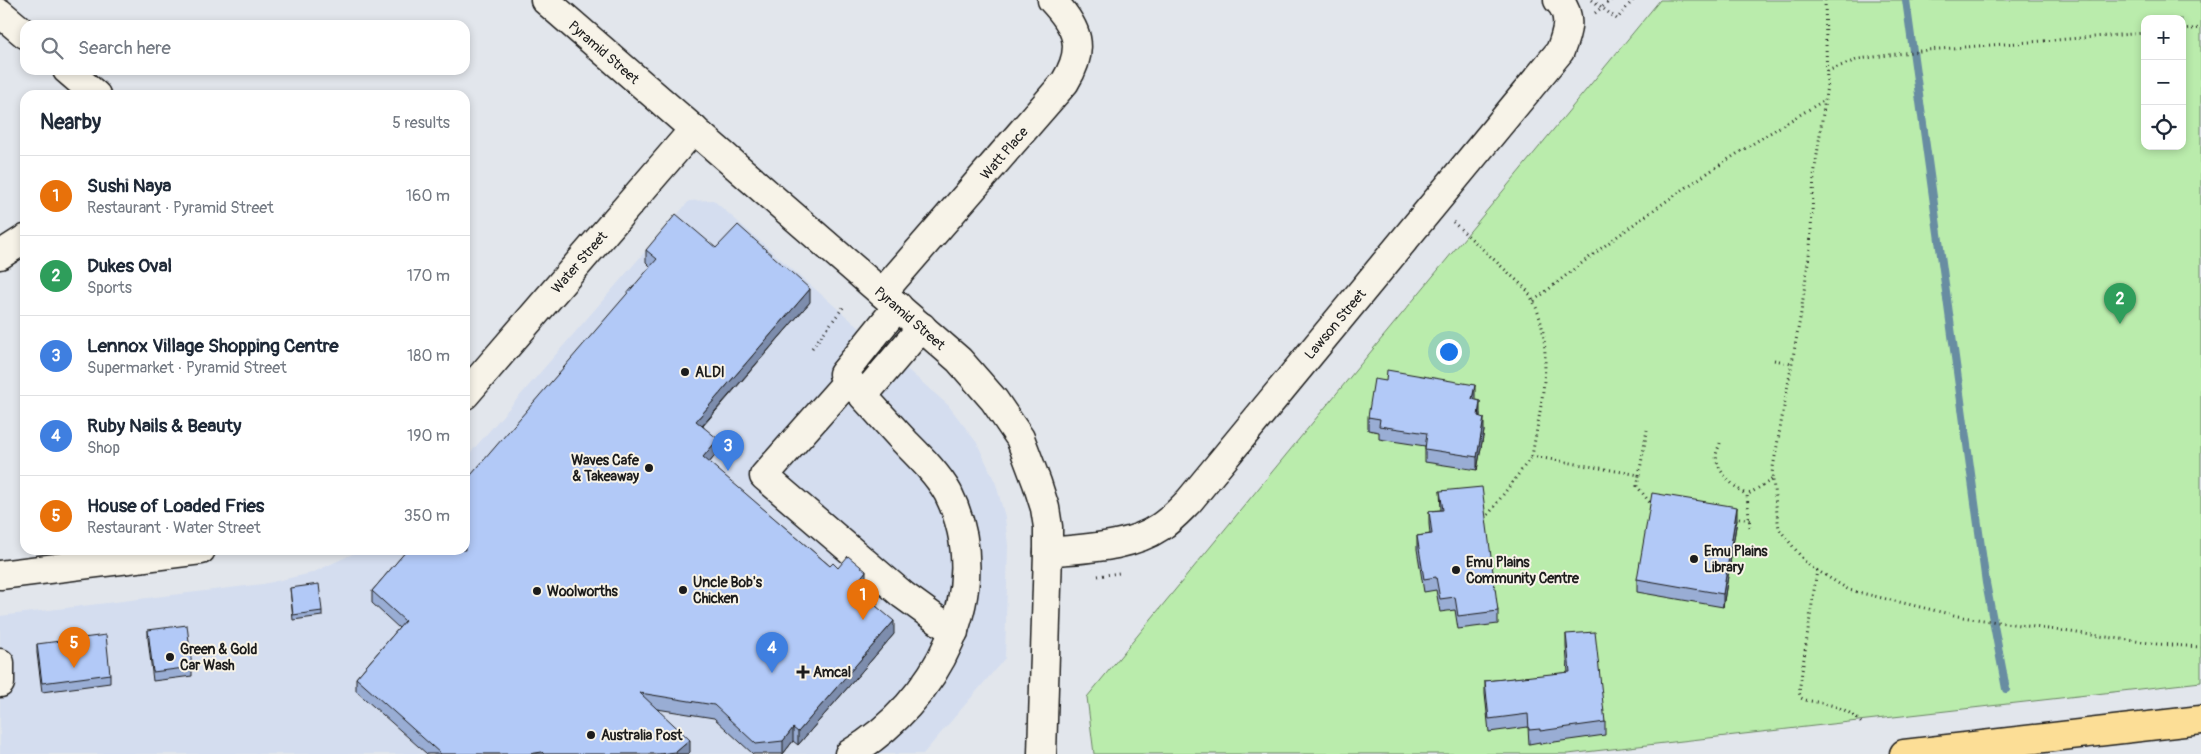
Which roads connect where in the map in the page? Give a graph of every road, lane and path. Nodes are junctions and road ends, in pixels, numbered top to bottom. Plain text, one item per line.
1 (545, 0) edge
2 (1052, 0) edge
3 (1592, 0) edge
4 (1633, 0) edge
5 (1825, 0) edge
6 (1563, 10) edge
7 (0, 13) edge
8 (2201, 28) edge
9 (20, 30) edge
10 (2186, 30) edge
11 (2141, 33) edge
12 (1828, 71) junction
13 (73, 75) edge
14 (90, 90) edge
15 (1825, 100) junction
16 (694, 129) junction
17 (1453, 222) dead end
18 (20, 243) edge
19 (0, 255) edge
20 (890, 300) junction
21 (1534, 300) junction
22 (845, 306) dead end
23 (922, 327) junction
24 (812, 348) dead end
25 (1774, 360) dead end
26 (1791, 364) junction
27 (852, 383) junction
28 (470, 389) edge
29 (1648, 430) dead end
30 (1720, 443) dead end
31 (1532, 456) junction
32 (1639, 475) junction
33 (1773, 479) junction
34 (1747, 495) junction
35 (1652, 505) edge
36 (1488, 515) edge
37 (1730, 517) edge
38 (1750, 520) junction
39 (1750, 527) dead end
40 (1048, 552) junction
41 (161, 555) edge
42 (1817, 570) junction
43 (0, 575) edge
44 (954, 632) junction
45 (2201, 647) edge
46 (0, 663) edge
47 (0, 683) edge
48 (2201, 720) edge
49 (1862, 724) dead end
50 (849, 754) edge
51 (1042, 754) edge
52 (1904, 754) edge

1 - 16 street, Pyramid Street
2 - 20 street, Watt Place
3 - 4 path
5 - 12 path
6 - 40 street, Lawson Street
7 - 9 street
8 - 10 path
11 - 12 path
12 - 15 path
13 - 14 street
15 - 21 path
15 - 26 path
16 - 20 street, Pyramid Street
16 - 28 street, Water Street
17 - 21 path
18 - 19 street
20 - 23 street, Pyramid Street
20 - 27 street, Watt Place
21 - 31 path
22 - 24 path
23 - 27 street
23 - 40 street, Pyramid Street
25 - 26 path
26 - 33 path
27 - 44 street
27 - 44 street
29 - 32 path
30 - 34 path
31 - 32 path
31 - 36 path
32 - 35 path
33 - 34 path
33 - 42 path
34 - 38 path
37 - 38 path
38 - 39 path
40 - 51 street, Pyramid Street
41 - 43 street
42 - 45 path
42 - 49 path
44 - 50 street
46 - 47 street
48 - 52 highway

